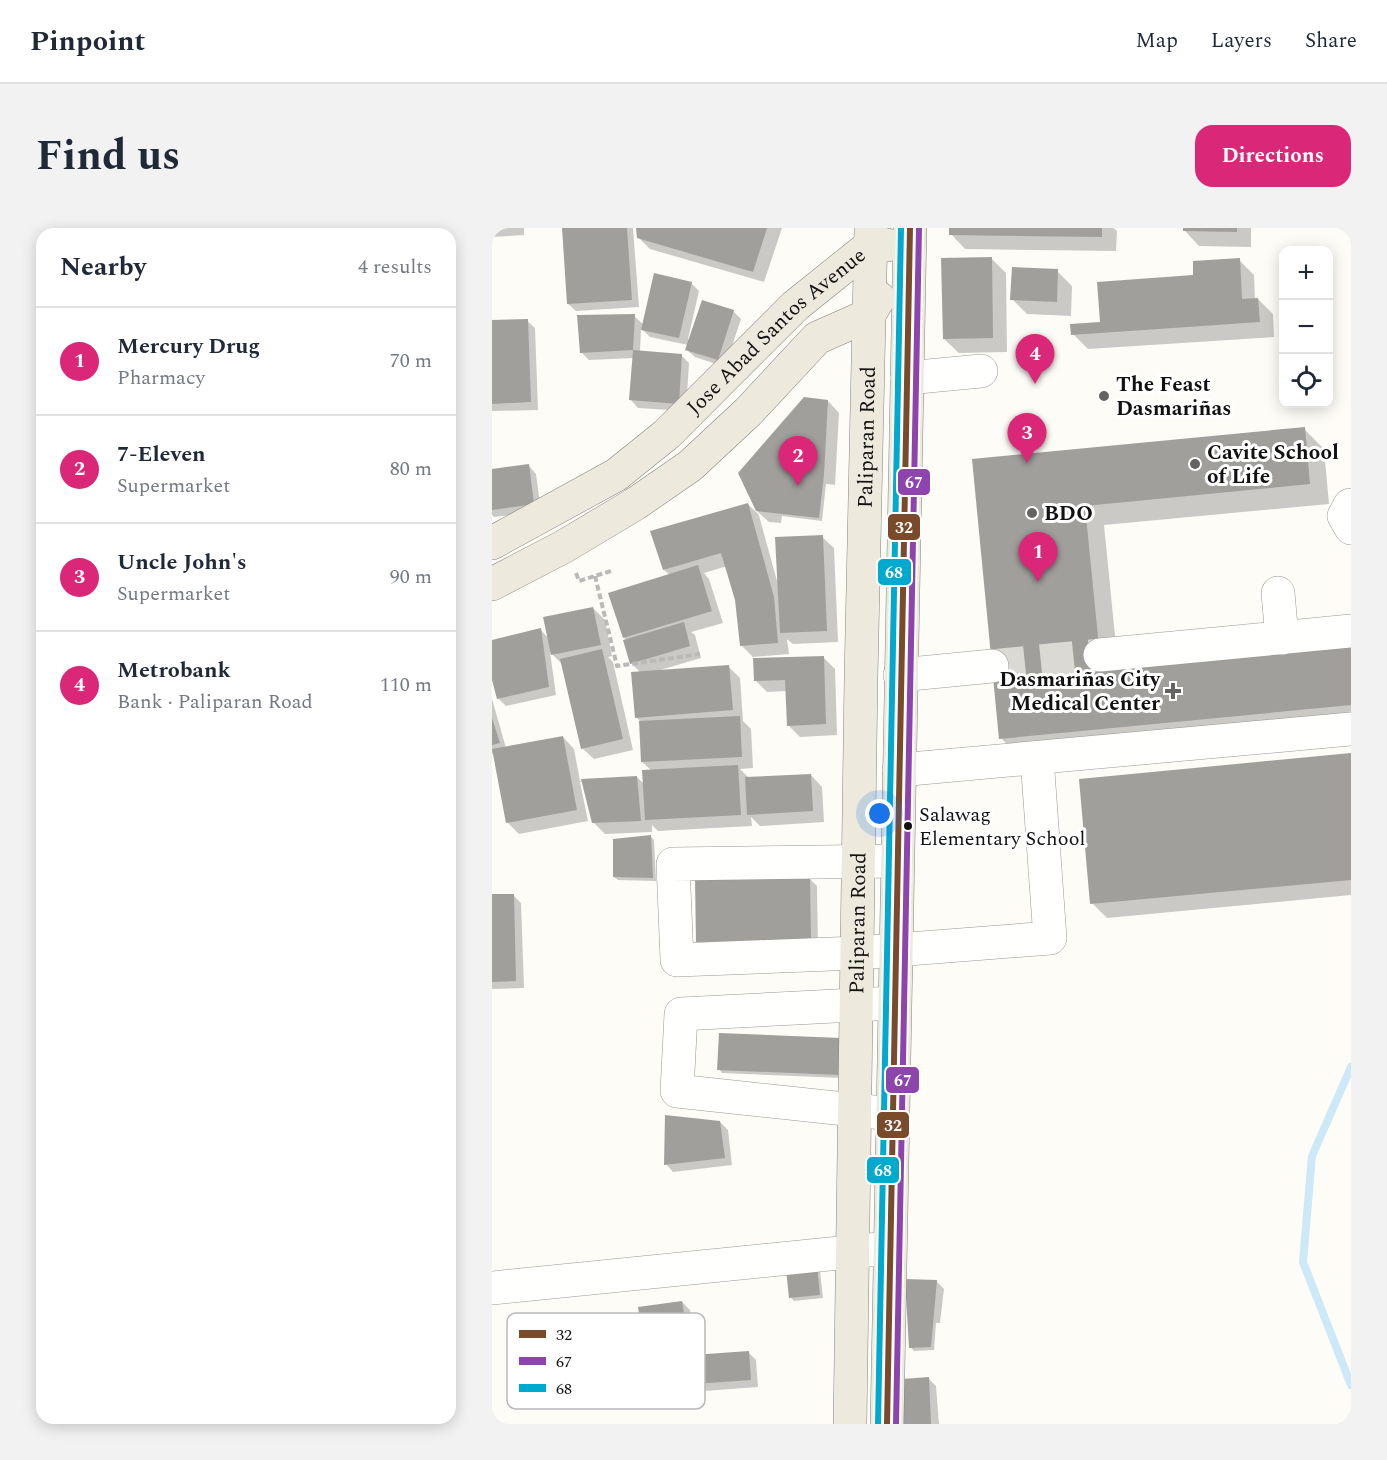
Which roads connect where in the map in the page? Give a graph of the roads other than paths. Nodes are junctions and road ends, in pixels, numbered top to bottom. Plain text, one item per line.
1 (910, 236) edge
2 (871, 237) edge
3 (869, 315) junction
4 (981, 371) dead end
5 (907, 378) junction
6 (1350, 505) edge
7 (1351, 528) edge
8 (492, 543) edge
9 (492, 584) edge
10 (1278, 593) dead end
11 (1351, 631) edge
12 (1282, 638) junction
13 (1100, 655) tunnel mouth
14 (992, 666) tunnel mouth
15 (900, 675) junction
16 (1351, 729) edge
17 (1037, 758) junction
18 (898, 770) junction
19 (858, 861) junction
20 (897, 861) junction
21 (895, 950) junction
22 (857, 953) junction
23 (894, 1003) junction
24 (857, 1005) junction
25 (855, 1110) junction
26 (892, 1114) junction
27 (890, 1248) junction
28 (853, 1251) junction
29 (492, 1288) edge
30 (850, 1424) edge
31 (887, 1424) edge

1 - 2 main road, Jose Abad Santos Avenue
1 - 3 main road, Jose Abad Santos Avenue
1 - 5 main road, Paliparan Road
2 - 3 main road, Paliparan Road
2 - 8 main road, Jose Abad Santos Avenue
3 - 9 main road, Jose Abad Santos Avenue
3 - 19 main road, Paliparan Road
4 - 5 street
5 - 15 main road, Paliparan Road
6 - 7 street
10 - 12 street
11 - 12 street
12 - 13 street
14 - 15 street
15 - 18 main road, Paliparan Road
16 - 17 street
17 - 18 street
17 - 21 street
18 - 20 main road, Paliparan Road
19 - 20 street
19 - 22 main road, Paliparan Road
19 - 22 street
20 - 21 main road, Paliparan Road
21 - 22 street
21 - 23 main road, Paliparan Road
22 - 24 main road, Paliparan Road
23 - 24 street
23 - 26 main road, Paliparan Road
24 - 25 main road, Paliparan Road
24 - 25 street
25 - 26 street
25 - 28 main road, Paliparan Road
26 - 27 main road, Paliparan Road
27 - 28 street
27 - 31 main road, Paliparan Road
28 - 29 street
28 - 30 main road, Paliparan Road

